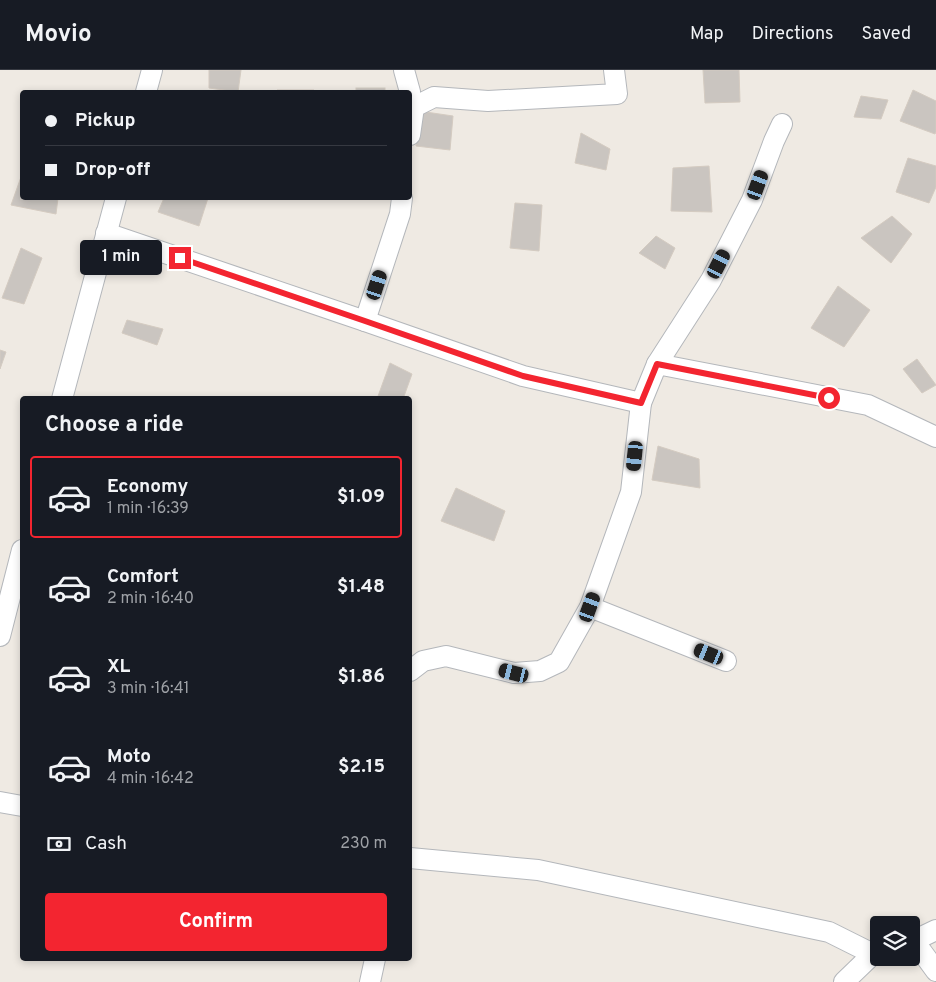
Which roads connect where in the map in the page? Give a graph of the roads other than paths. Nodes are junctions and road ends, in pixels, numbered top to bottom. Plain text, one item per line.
1 (152, 70) edge
2 (404, 70) edge
3 (614, 70) edge
4 (147, 90) edge
5 (409, 90) edge
6 (412, 98) edge
7 (782, 124) dead end
8 (115, 200) edge
9 (402, 200) edge
10 (106, 233) junction
11 (365, 321) junction
12 (657, 364) junction
13 (63, 396) edge
14 (641, 403) junction
15 (936, 437) edge
16 (20, 558) edge
17 (590, 607) junction
18 (0, 636) edge
19 (726, 661) dead end
20 (412, 669) edge
21 (0, 802) edge
22 (20, 806) edge
23 (412, 858) edge
24 (936, 930) edge
25 (920, 938) edge
26 (870, 950) edge
27 (920, 951) edge
28 (870, 958) edge
29 (375, 961) edge
30 (936, 971) edge
31 (370, 982) edge
32 (844, 982) edge

1 - 4 street
2 - 5 street
3 - 6 street
7 - 12 street
8 - 10 street
9 - 11 street
10 - 11 street
10 - 13 street
11 - 14 street
12 - 14 street
12 - 15 street
14 - 17 street
16 - 18 street
17 - 19 street
17 - 20 street
21 - 22 street
23 - 26 street
24 - 25 street
27 - 30 street
28 - 32 street
29 - 31 street

